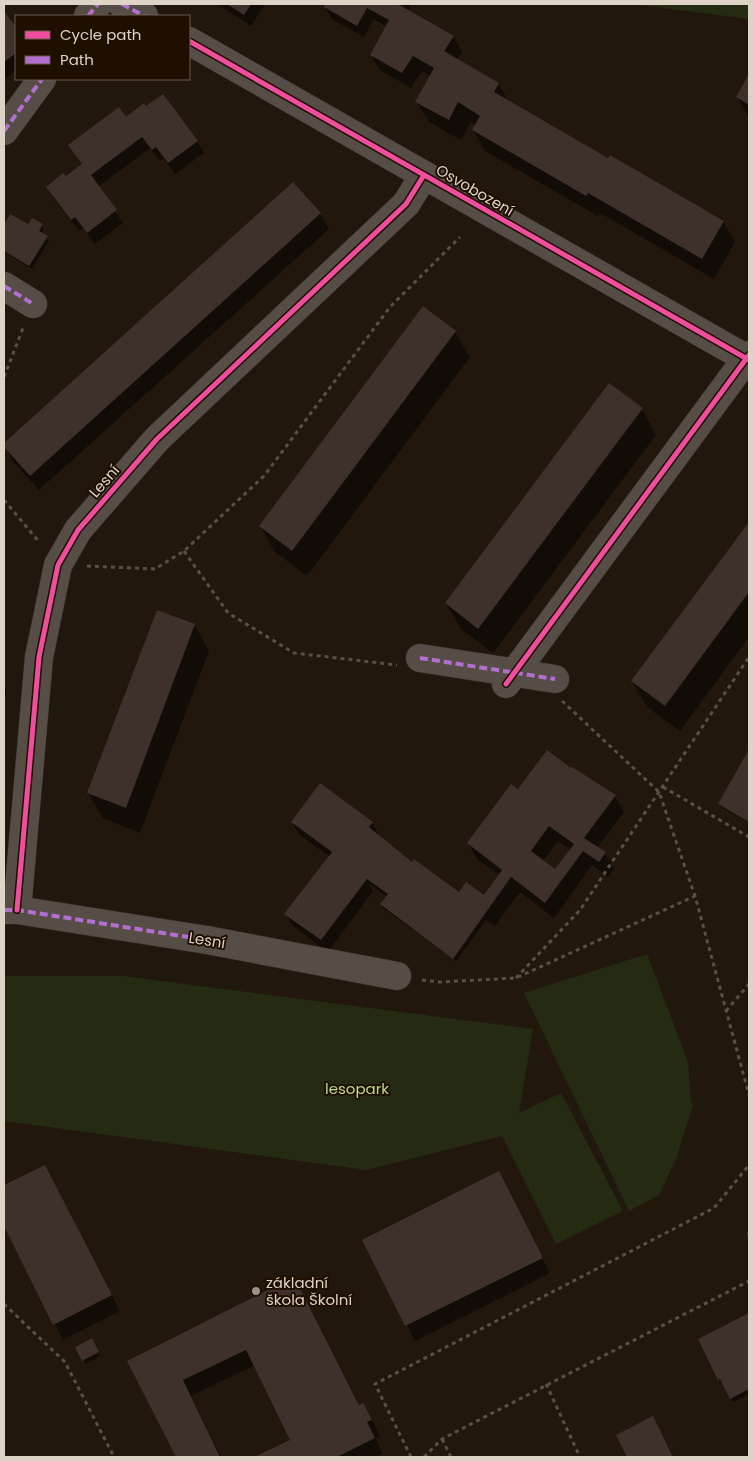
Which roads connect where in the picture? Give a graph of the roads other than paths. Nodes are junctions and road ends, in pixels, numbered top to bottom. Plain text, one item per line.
1 (98, 4) edge
2 (122, 4) edge
3 (89, 15) edge
4 (142, 15) edge
5 (190, 42) edge
6 (41, 80) edge
7 (4, 131) edge
8 (424, 175) junction
9 (4, 286) edge
10 (33, 304) road end
11 (748, 358) edge
12 (410, 662) road end
13 (510, 678) junction
14 (558, 690) road end
15 (10, 910) edge
16 (397, 976) road end

1 - 3 street
2 - 4 street
5 - 8 street, Osvobození
6 - 7 street
8 - 11 street, Osvobození
8 - 15 street, Lesní
9 - 10 street
11 - 13 street
12 - 13 street
13 - 14 street
15 - 16 street, Lesní

